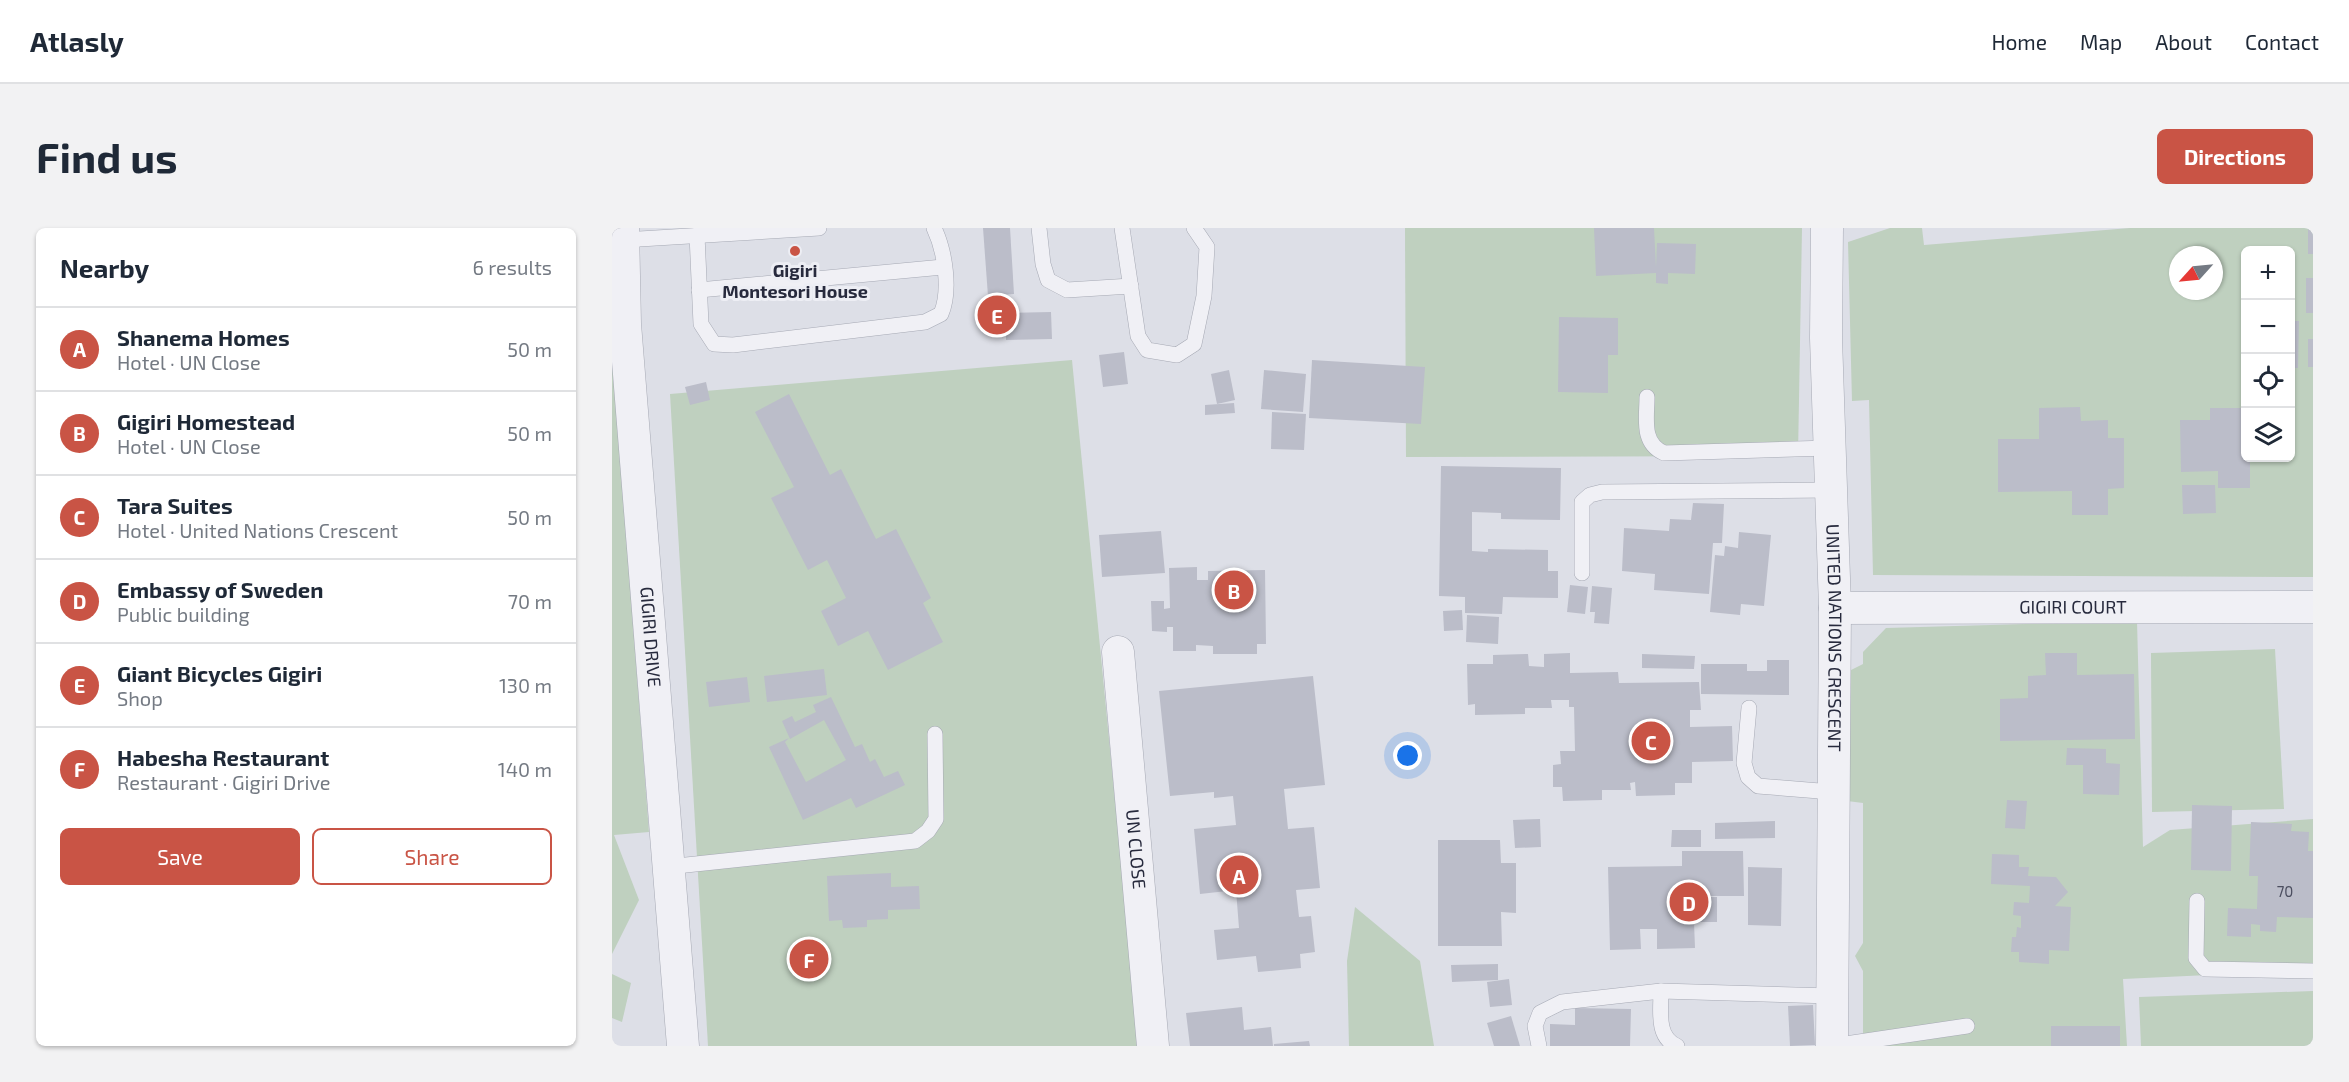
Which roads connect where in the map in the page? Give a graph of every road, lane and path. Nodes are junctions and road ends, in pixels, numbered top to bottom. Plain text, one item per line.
1 (819, 228) edge
2 (934, 228) edge
3 (1039, 228) edge
4 (1122, 228) edge
5 (1194, 228) edge
6 (1827, 228) edge
7 (623, 234) edge
8 (697, 235) junction
9 (943, 267) junction
10 (1131, 286) junction
11 (699, 290) junction
12 (1647, 397) dead end
13 (1829, 448) junction
14 (1829, 490) junction
15 (1582, 573) dead end
16 (2313, 607) edge
17 (1835, 608) junction
18 (1118, 652) dead end
19 (1749, 708) dead end
20 (935, 734) dead end
21 (1832, 792) junction
22 (667, 867) junction
23 (2197, 901) dead end
24 (2313, 971) edge
25 (1661, 992) junction
26 (1832, 996) junction
27 (1967, 1026) dead end
28 (683, 1046) edge
29 (1153, 1046) edge
30 (1539, 1046) edge
31 (1677, 1046) edge
32 (1832, 1046) edge

1 - 8 lane
2 - 9 lane
3 - 10 lane
4 - 10 lane
5 - 10 lane
6 - 13 street, UNITED NATIONS CRESCENT
7 - 8 lane
7 - 22 street, GIGIRI DRIVE
8 - 11 lane
9 - 11 lane
9 - 11 lane
12 - 13 lane
13 - 14 street, UNITED NATIONS CRESCENT
14 - 15 lane
14 - 17 street, UNITED NATIONS CRESCENT
16 - 17 street, GIGIRI COURT
17 - 21 street, UNITED NATIONS CRESCENT
18 - 29 street, UN CLOSE
19 - 21 lane
20 - 22 lane
21 - 26 street, UNITED NATIONS CRESCENT
22 - 28 street, GIGIRI DRIVE
23 - 24 lane
25 - 26 lane
25 - 30 lane
25 - 31 lane
26 - 32 street, UNITED NATIONS CRESCENT
27 - 32 lane

